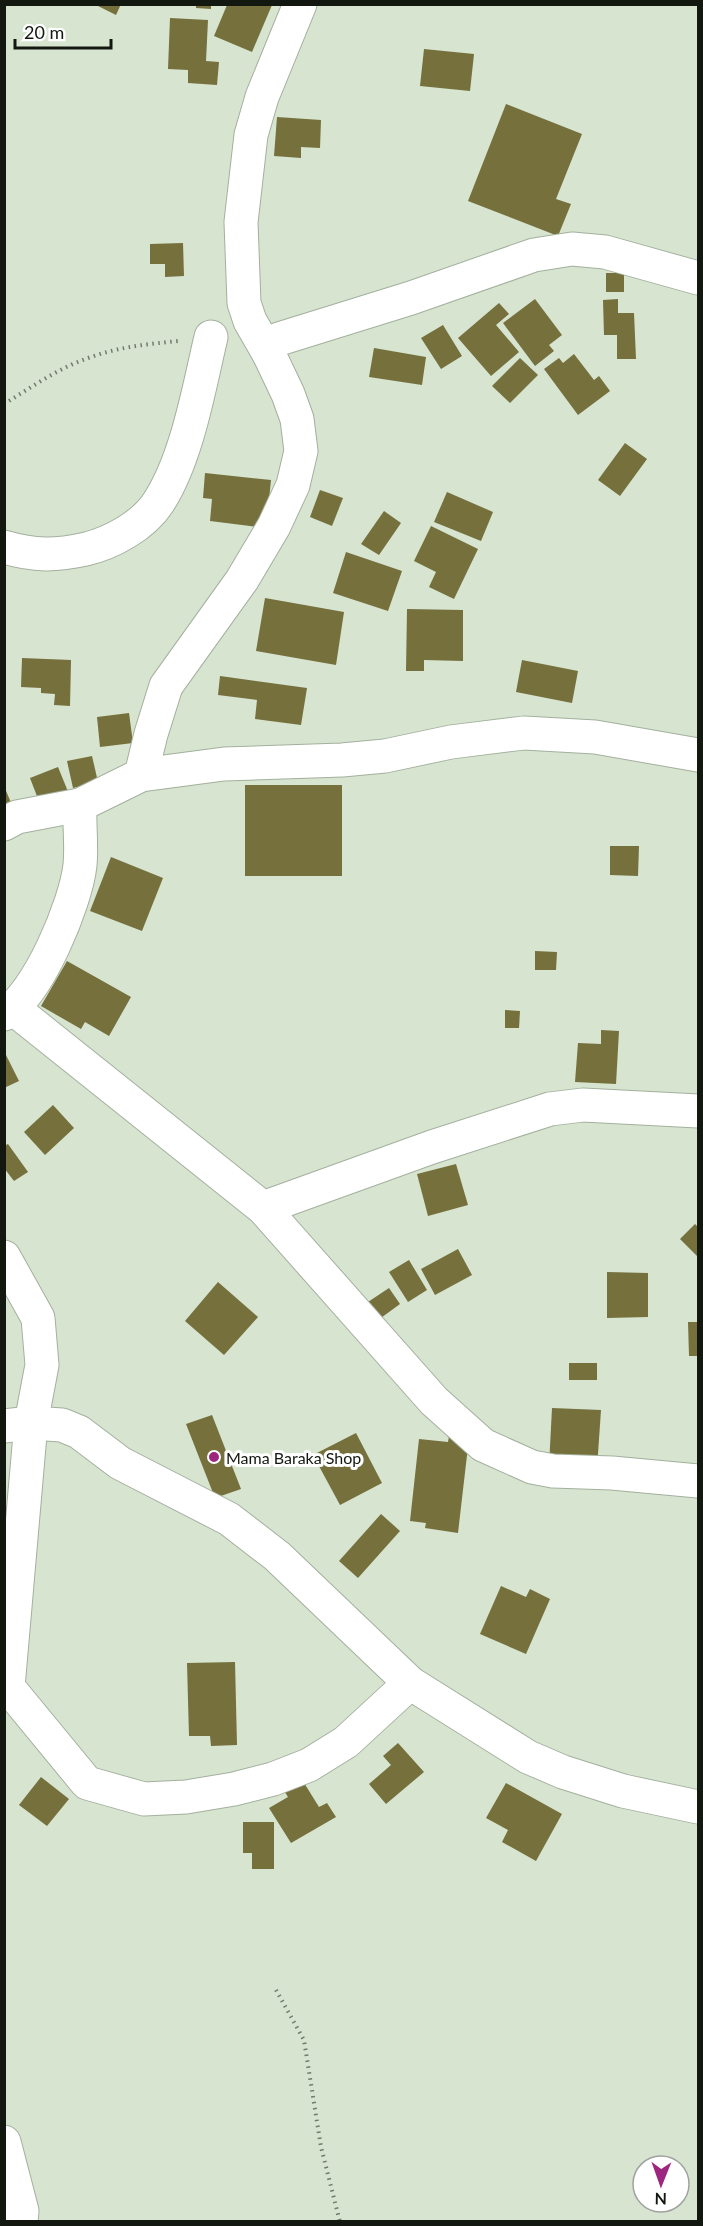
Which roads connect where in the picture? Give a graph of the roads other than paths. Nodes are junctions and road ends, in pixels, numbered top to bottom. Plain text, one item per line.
1 (300, 4) edge
2 (699, 278) edge
3 (211, 337) road end
4 (269, 354) junction
5 (4, 547) edge
6 (699, 755) edge
7 (141, 775) junction
8 (80, 805) junction
9 (4, 824) edge
10 (9, 1012) edge
11 (699, 1111) edge
12 (263, 1208) junction
13 (4, 1257) edge
14 (18, 1425) edge
15 (699, 1481) edge
16 (410, 1683) junction
17 (6, 1690) edge
18 (699, 1807) edge
19 (4, 2142) edge
20 (21, 2222) edge

1 - 4 street
2 - 4 street
3 - 5 street
4 - 7 street
6 - 7 street
7 - 8 street
8 - 9 street
8 - 10 street
10 - 12 street
11 - 12 street
12 - 15 street
13 - 14 street
14 - 16 street
14 - 17 street
16 - 17 street
16 - 18 street
19 - 20 street

